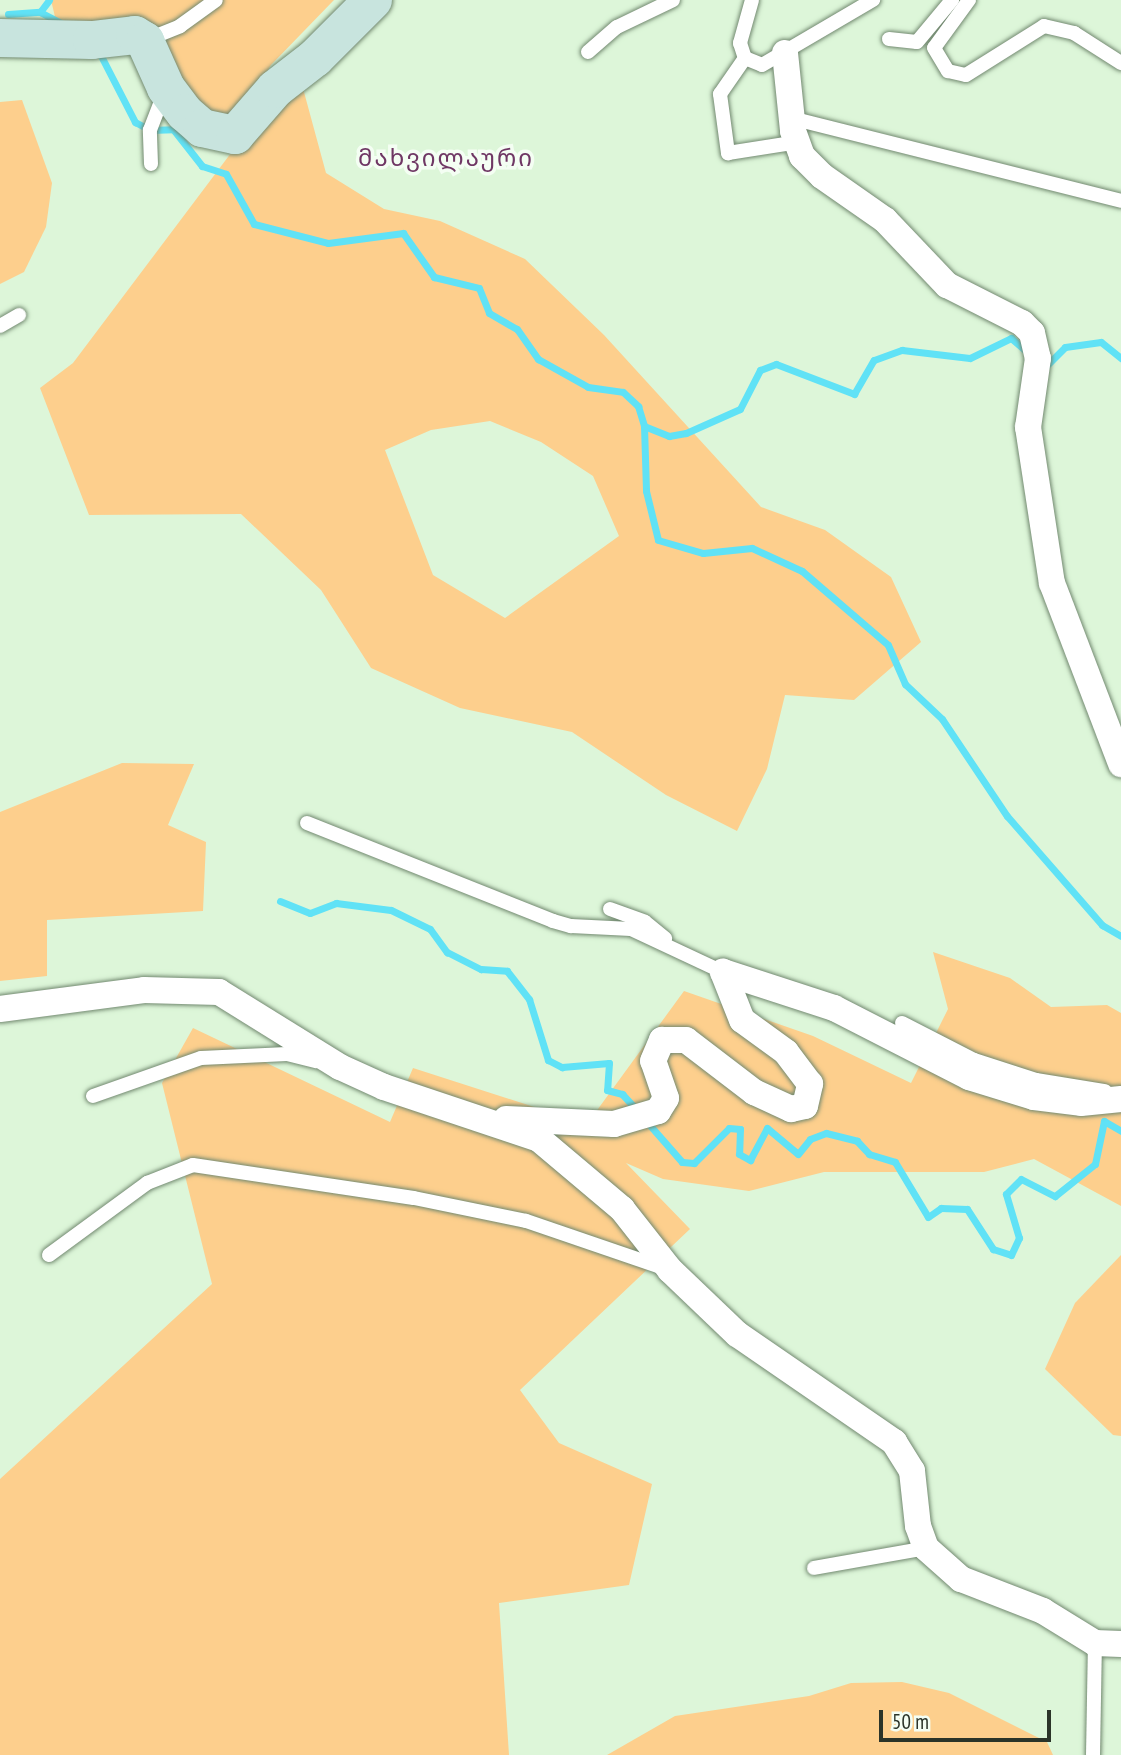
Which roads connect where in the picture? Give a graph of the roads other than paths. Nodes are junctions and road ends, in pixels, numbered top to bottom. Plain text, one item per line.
1 (216, 0) edge
2 (373, 0) edge
3 (673, 0) edge
4 (752, 0) edge
5 (865, 0) edge
6 (873, 0) edge
7 (952, 0) edge
8 (970, 0) edge
9 (852, 10) junction
10 (0, 38) edge
11 (889, 39) dead end
12 (145, 41) junction
13 (588, 52) dead end
14 (785, 53) junction
15 (746, 58) junction
16 (1121, 63) edge
17 (166, 88) junction
18 (794, 130) junction
19 (151, 164) dead end
20 (1121, 201) edge
21 (19, 315) dead end
22 (0, 326) edge
23 (1121, 765) edge
24 (307, 823) dead end
25 (610, 909) dead end
26 (684, 956) junction
27 (723, 972) junction
28 (12, 1006) edge
29 (902, 1023) dead end
30 (0, 1024) edge
31 (340, 1067) junction
32 (1121, 1093) edge
33 (93, 1096) dead end
34 (1121, 1099) edge
35 (481, 1117) junction
36 (49, 1255) dead end
37 (670, 1270) junction
38 (926, 1548) junction
39 (814, 1568) dead end
40 (1094, 1643) junction
41 (1121, 1644) edge
42 (1093, 1755) edge

1 - 12 lane
2 - 17 street
3 - 13 lane
4 - 15 lane
5 - 9 lane
6 - 9 lane
7 - 11 lane
8 - 16 lane
9 - 14 lane
10 - 12 street
12 - 17 street
14 - 15 lane
14 - 18 street
15 - 18 lane
17 - 19 lane
18 - 20 lane
18 - 23 street
21 - 22 lane
24 - 26 lane
25 - 26 lane
26 - 27 lane
27 - 34 street
27 - 35 street
28 - 30 lane
28 - 31 street
29 - 32 lane
31 - 33 lane
31 - 35 street
35 - 37 street
36 - 37 lane
37 - 38 street
38 - 39 lane
38 - 40 street
40 - 41 street
40 - 42 lane

